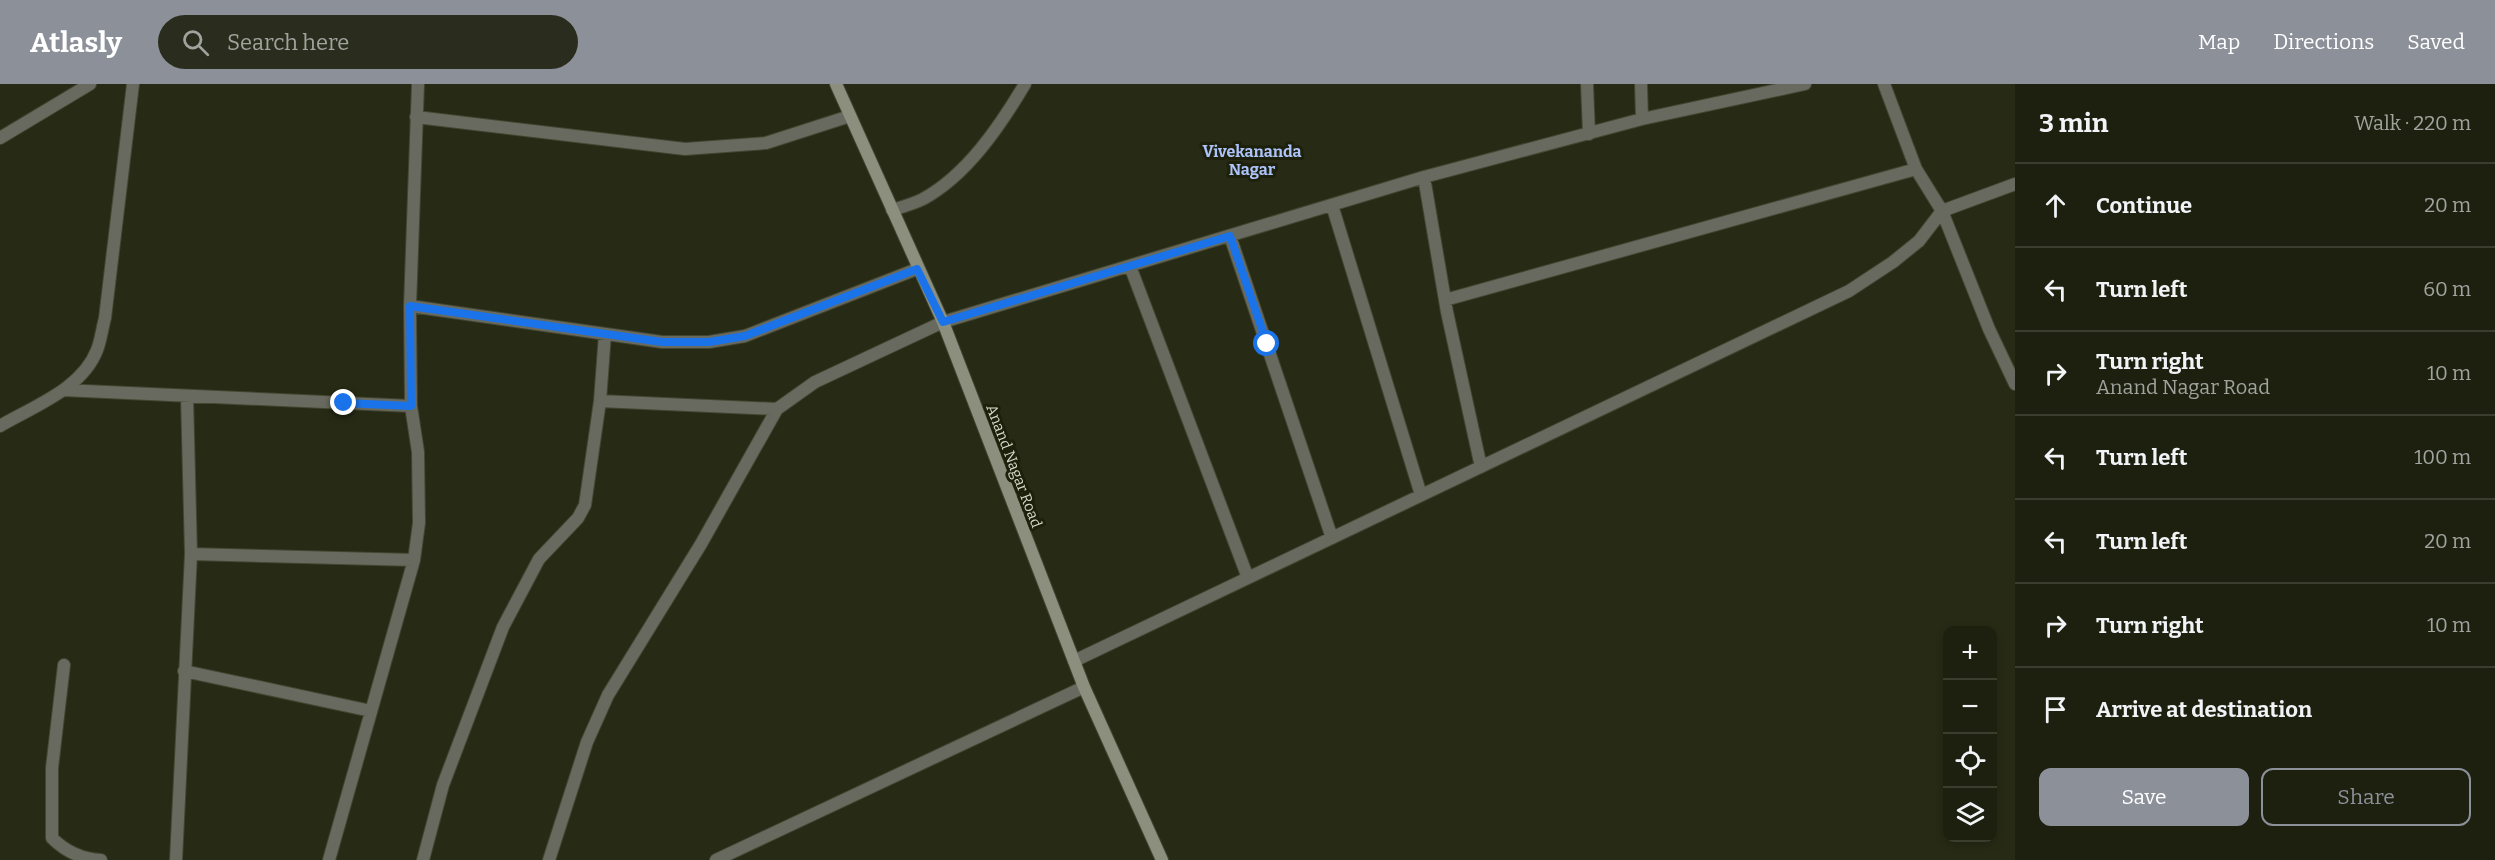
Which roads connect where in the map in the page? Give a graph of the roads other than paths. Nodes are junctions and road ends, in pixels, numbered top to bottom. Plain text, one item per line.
1 (90, 84) edge
2 (134, 84) edge
3 (418, 84) edge
4 (836, 84) edge
5 (1024, 84) edge
6 (1587, 84) edge
7 (1641, 84) edge
8 (1805, 84) edge
9 (1884, 84) edge
10 (1749, 90) edge
11 (850, 116) junction
12 (416, 117) junction
13 (1642, 120) junction
14 (1589, 134) junction
15 (0, 138) edge
16 (1916, 169) junction
17 (1424, 177) junction
18 (2015, 184) edge
19 (1332, 205) junction
20 (892, 210) junction
21 (1942, 211) junction
22 (1230, 236) junction
23 (1130, 266) junction
24 (917, 269) junction
25 (1445, 300) junction
26 (410, 306) junction
27 (943, 322) junction
28 (605, 334) junction
29 (2015, 384) edge
30 (63, 390) junction
31 (187, 396) junction
32 (600, 402) junction
33 (411, 406) junction
34 (777, 409) junction
35 (0, 426) edge
36 (1481, 467) junction
37 (1421, 495) junction
38 (1332, 538) junction
39 (191, 554) junction
40 (414, 560) junction
41 (1248, 578) junction
42 (1074, 661) junction
43 (64, 665) dead end
44 (184, 671) junction
45 (1084, 687) junction
46 (371, 711) junction
47 (100, 860) edge
48 (176, 860) edge
49 (329, 860) edge
50 (423, 860) edge
51 (549, 860) edge
52 (716, 860) edge
53 (1162, 860) edge

1 - 15 street
2 - 30 street
3 - 12 street
4 - 11 street, Anand Nagar Road
5 - 20 street
6 - 14 street
7 - 13 street
8 - 10 street
9 - 16 street
10 - 13 street
11 - 12 street
11 - 20 street, Anand Nagar Road
12 - 26 street
13 - 14 street
14 - 17 street
16 - 21 street
16 - 25 street
17 - 19 street
17 - 25 street
18 - 21 street
19 - 22 street
19 - 37 street
20 - 24 street, Anand Nagar Road
21 - 29 street
21 - 36 street
22 - 23 street
22 - 38 street
23 - 27 street
23 - 41 street
24 - 27 street, Anand Nagar Road
24 - 28 street
25 - 36 street
26 - 28 street
26 - 33 street
27 - 34 street
27 - 42 street, Anand Nagar Road
28 - 32 street
30 - 31 street
30 - 35 street
31 - 33 street
31 - 39 street
32 - 34 street
32 - 50 street
33 - 40 street
34 - 51 street
36 - 37 street
37 - 38 street
38 - 41 street
39 - 40 street
39 - 44 street
40 - 46 street
41 - 42 street
42 - 45 street, Anand Nagar Road
43 - 47 street
44 - 46 street
44 - 48 street
45 - 52 street
45 - 53 street, Anand Nagar Road
46 - 49 street

